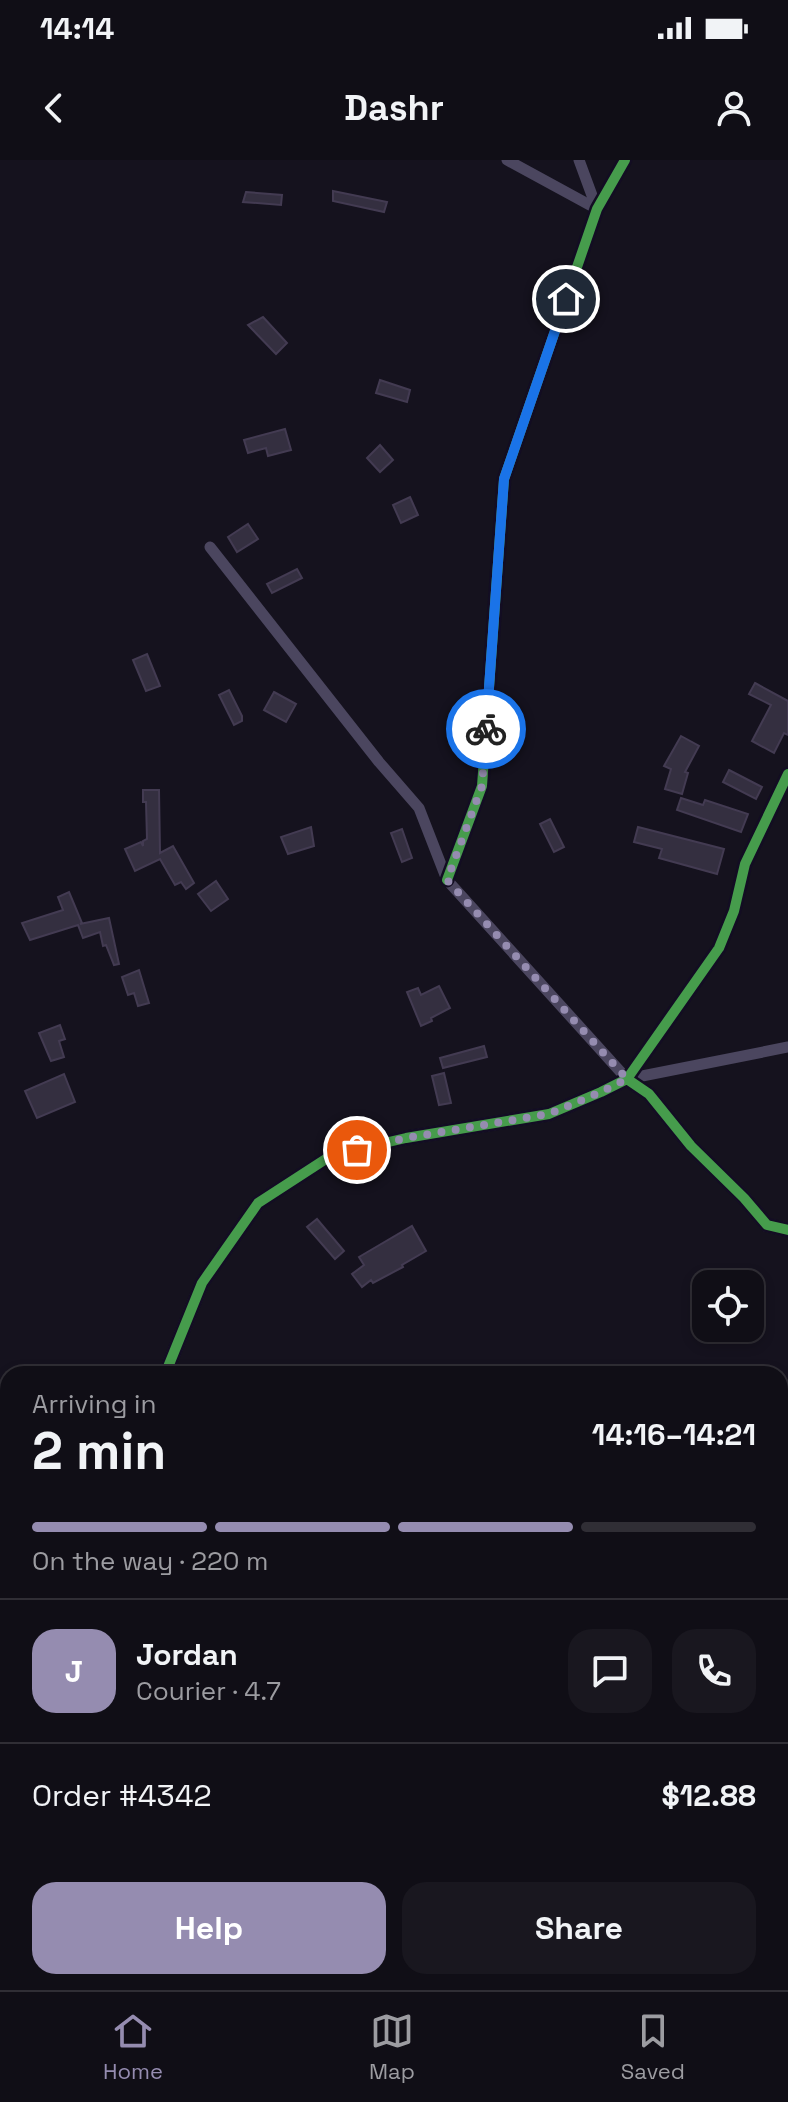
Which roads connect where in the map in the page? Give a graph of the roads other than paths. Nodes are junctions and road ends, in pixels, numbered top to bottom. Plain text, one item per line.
1 (507, 160) edge
2 (579, 160) edge
3 (625, 160) edge
4 (597, 209) junction
5 (210, 547) dead end
6 (787, 779) edge
7 (447, 880) junction
8 (788, 1047) edge
9 (627, 1079) junction
10 (788, 1230) edge
11 (168, 1366) edge

1 - 4 street
2 - 4 street
3 - 4 street
4 - 7 street
5 - 7 street
6 - 9 street
7 - 9 street
8 - 9 street
9 - 10 street
9 - 11 street

